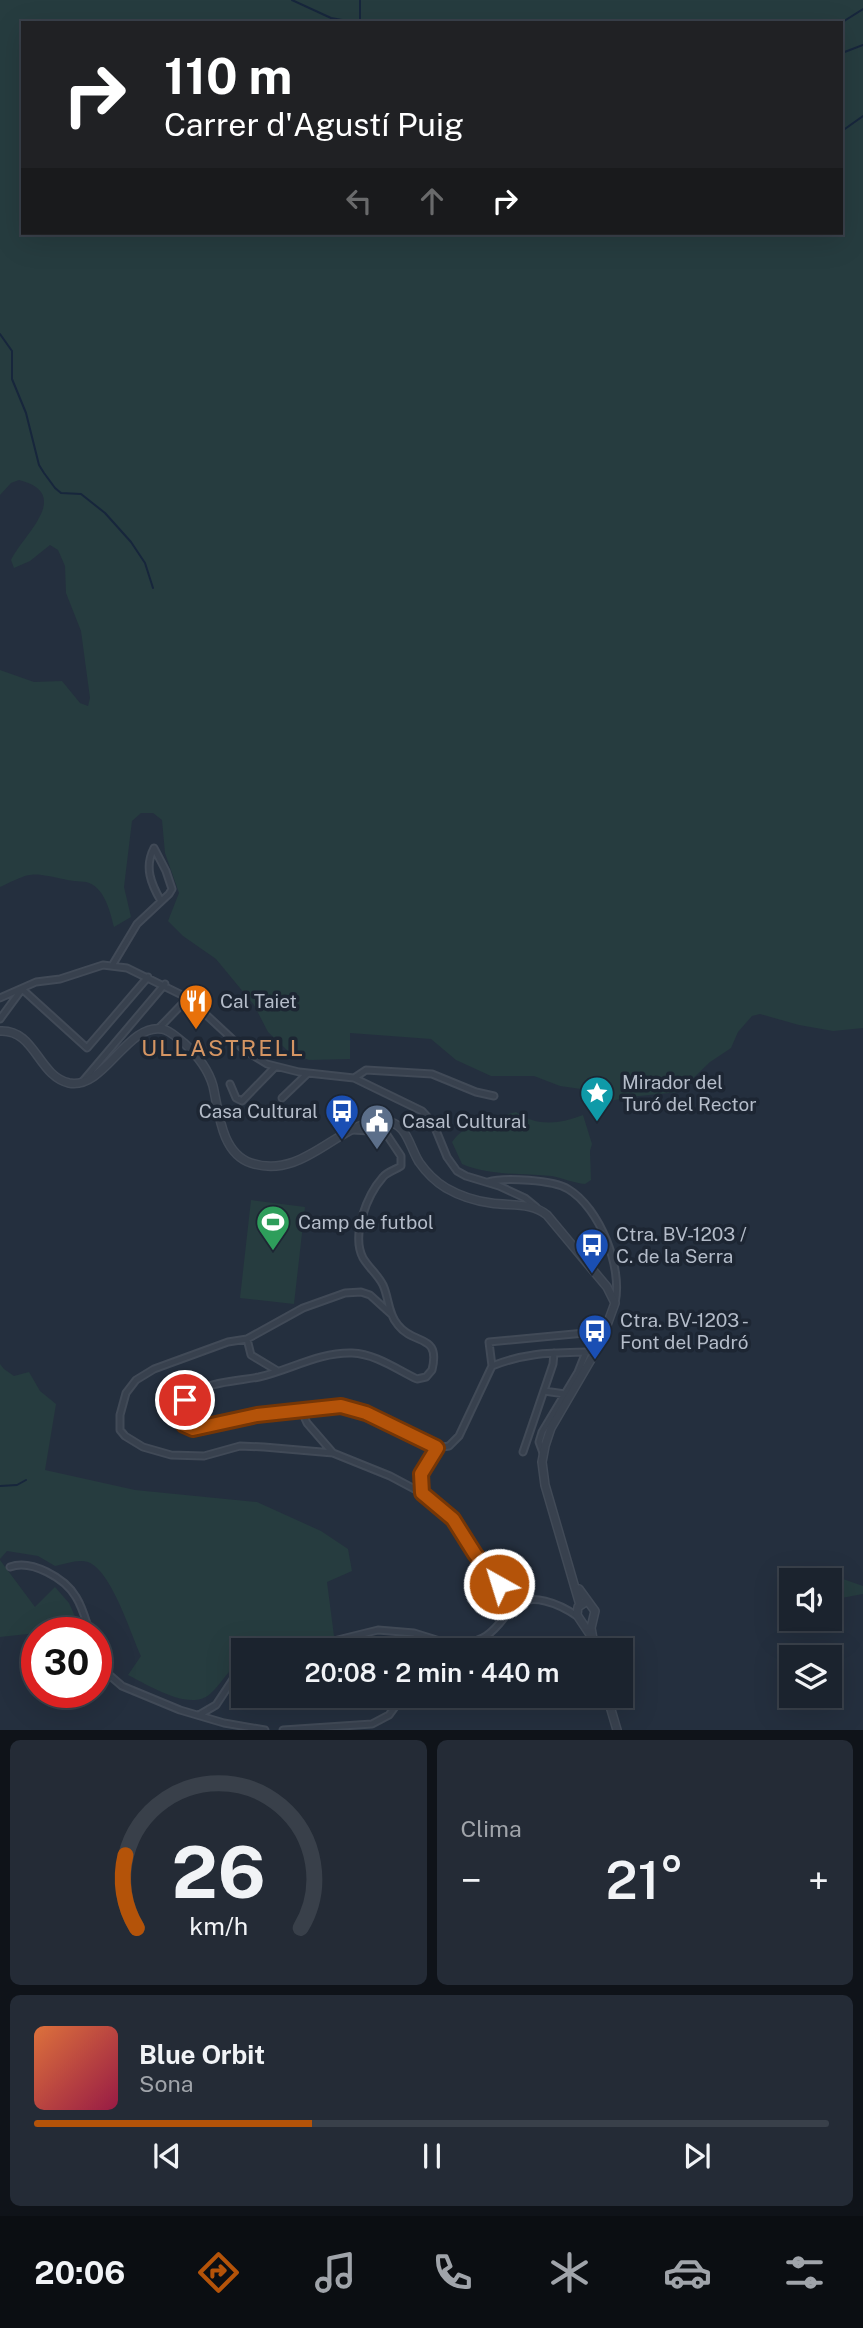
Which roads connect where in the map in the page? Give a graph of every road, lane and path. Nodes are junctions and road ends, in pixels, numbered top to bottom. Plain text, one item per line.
1 (161, 901) junction
2 (113, 964) junction
3 (148, 977) junction
4 (165, 984) junction
5 (22, 989) junction
6 (0, 998) edge
7 (188, 998) junction
8 (0, 1019) edge
9 (159, 1028) junction
10 (0, 1031) edge
11 (275, 1067) junction
12 (308, 1073) junction
13 (354, 1078) junction
14 (83, 1081) junction
15 (230, 1084) dead end
16 (494, 1096) dead end
17 (282, 1098) dead end
18 (353, 1130) junction
19 (486, 1183) junction
20 (536, 1207) junction
21 (615, 1303) junction
22 (391, 1314) junction
23 (606, 1331) junction
24 (247, 1339) junction
25 (591, 1352) junction
26 (554, 1353) junction
27 (492, 1366) junction
28 (277, 1371) junction
29 (544, 1391) junction
30 (568, 1394) junction
31 (302, 1412) junction
32 (437, 1448) junction
33 (523, 1452) dead end
34 (333, 1453) junction
35 (422, 1493) junction
36 (10, 1567) dead end
37 (514, 1606) junction
38 (581, 1610) junction
39 (85, 1617) edge
40 (591, 1620) junction
41 (425, 1636) joint
42 (591, 1637) joint
43 (346, 1638) edge
44 (431, 1638) edge
45 (479, 1638) edge
46 (112, 1678) edge
47 (231, 1682) edge
48 (216, 1705) junction
49 (394, 1708) edge
50 (611, 1708) edge
51 (199, 1715) junction
52 (224, 1723) junction
53 (265, 1730) edge
54 (283, 1730) edge
55 (617, 1730) edge

1 - 1 street
1 - 2 street
2 - 3 street
2 - 5 street
3 - 4 street
3 - 5 street
4 - 7 street
4 - 14 street
5 - 6 street
5 - 8 street
7 - 9 street
7 - 11 street
9 - 14 street
9 - 18 street
10 - 14 street
11 - 12 street
11 - 15 street
12 - 13 street
12 - 17 street
13 - 16 street
13 - 19 street
18 - 20 street
18 - 22 street
19 - 20 street
19 - 21 street
20 - 21 street
21 - 23 street
22 - 24 street
22 - 28 street
23 - 25 street
23 - 27 street
24 - 28 street
24 - 34 street
25 - 26 street
25 - 30 street
26 - 27 street
26 - 29 street
27 - 32 street
28 - 31 street
29 - 30 street
29 - 33 street
30 - 38 street
31 - 32 street
31 - 34 street
32 - 35 street
34 - 35 street
35 - 37 street
36 - 39 street
37 - 38 street
37 - 45 street
38 - 40 street
38 - 40 street
38 - 42 street
40 - 42 street
41 - 43 street
41 - 44 street
46 - 51 street
47 - 48 street
48 - 51 street
48 - 52 street
49 - 54 street
50 - 55 street
51 - 52 street
52 - 53 street

